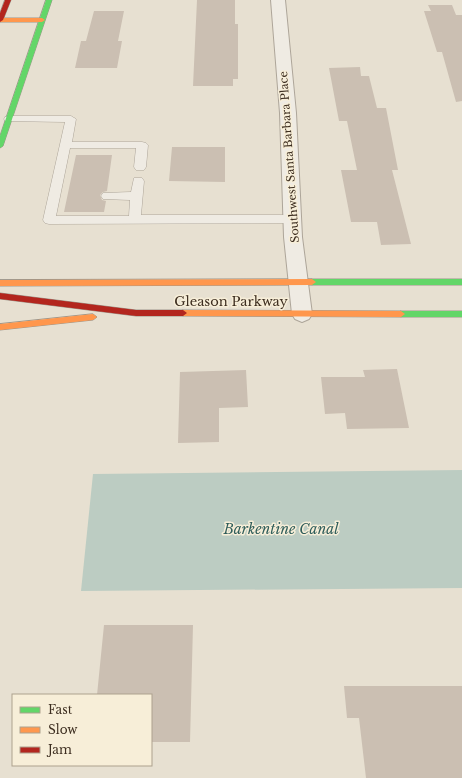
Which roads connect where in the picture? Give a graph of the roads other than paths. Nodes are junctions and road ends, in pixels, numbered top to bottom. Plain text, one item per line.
1 (8, 0) edge
2 (49, 0) edge
3 (278, 0) edge
4 (0, 20) edge
5 (42, 20) junction
6 (9, 119) junction
7 (65, 145) junction
8 (0, 146) edge
9 (140, 167) dead end
10 (60, 173) junction
11 (72, 173) dead end
12 (138, 181) dead end
13 (55, 196) junction
14 (68, 196) dead end
15 (106, 196) dead end
16 (137, 196) junction
17 (135, 218) junction
18 (293, 219) junction
19 (299, 282) junction
20 (462, 282) edge
21 (0, 283) edge
22 (0, 296) edge
23 (136, 313) junction
24 (302, 314) junction
25 (462, 314) edge
26 (0, 327) edge

1 - 4 main road
2 - 5 main road
3 - 18 street, Southwest Santa Barbara Place
4 - 5 main road
5 - 6 main road
6 - 7 lane
6 - 8 main road
7 - 9 lane
7 - 10 lane
10 - 11 lane
10 - 13 lane
12 - 16 lane
13 - 14 lane
13 - 17 lane
15 - 16 lane
16 - 17 lane
17 - 18 lane
18 - 19 street, Southwest Santa Barbara Place
19 - 20 main road, Gleason Parkway
19 - 21 main road, Gleason Parkway
19 - 24 street, Southwest Santa Barbara Place
22 - 23 main road, Gleason Parkway
23 - 24 main road, Gleason Parkway
23 - 26 main road
24 - 25 main road, Gleason Parkway

